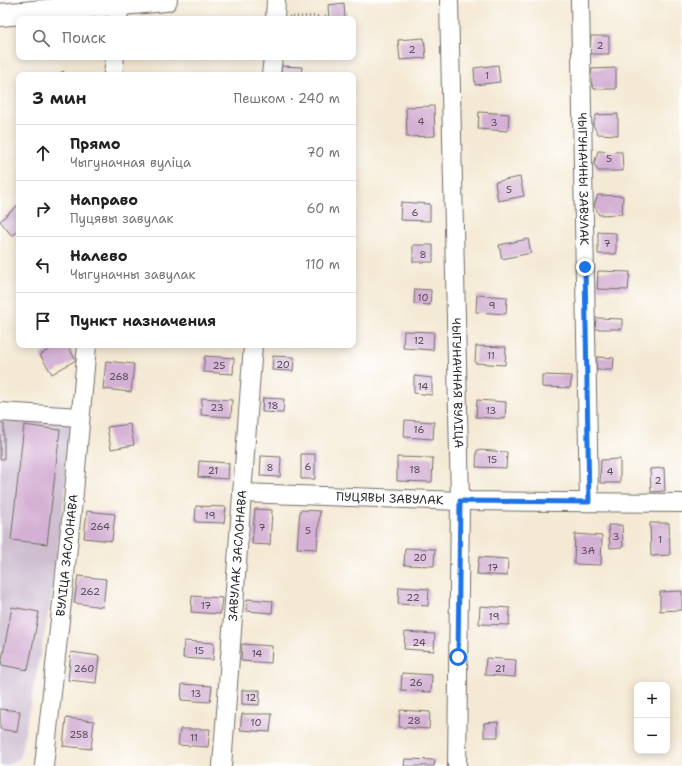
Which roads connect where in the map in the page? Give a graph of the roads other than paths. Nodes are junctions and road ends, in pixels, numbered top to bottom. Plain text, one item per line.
1 (166, 0) edge
2 (449, 0) edge
3 (580, 0) edge
4 (119, 12) edge
5 (0, 16) edge
6 (115, 60) edge
7 (273, 60) edge
8 (113, 72) edge
9 (271, 72) edge
10 (87, 348) edge
11 (253, 348) edge
12 (0, 412) edge
13 (80, 417) junction
14 (243, 493) junction
15 (460, 501) junction
16 (589, 502) junction
17 (682, 502) edge
18 (44, 766) edge
19 (222, 766) edge
20 (457, 766) edge

1 - 4 main road
2 - 15 street, ЧЫГУНАЧНАЯ ВУЛІЦА
3 - 16 street, ЧЫГУНАЧНЫ ЗАВУЛАК
4 - 5 main road
6 - 8 street
7 - 9 street
10 - 13 street, ВУЛІЦА ЗАСЛОНАВА
11 - 14 street, ЗАВУЛАК ЗАСЛОНАВА
12 - 13 street
13 - 18 street, ВУЛІЦА ЗАСЛОНАВА
14 - 15 street, ПУЦЯВЫ ЗАВУЛАК
14 - 19 street, ЗАВУЛАК ЗАСЛОНАВА
15 - 16 street, ПУЦЯВЫ ЗАВУЛАК
15 - 20 street, ЧЫГУНАЧНАЯ ВУЛІЦА
16 - 17 street, ПУЦЯВЫ ЗАВУЛАК

